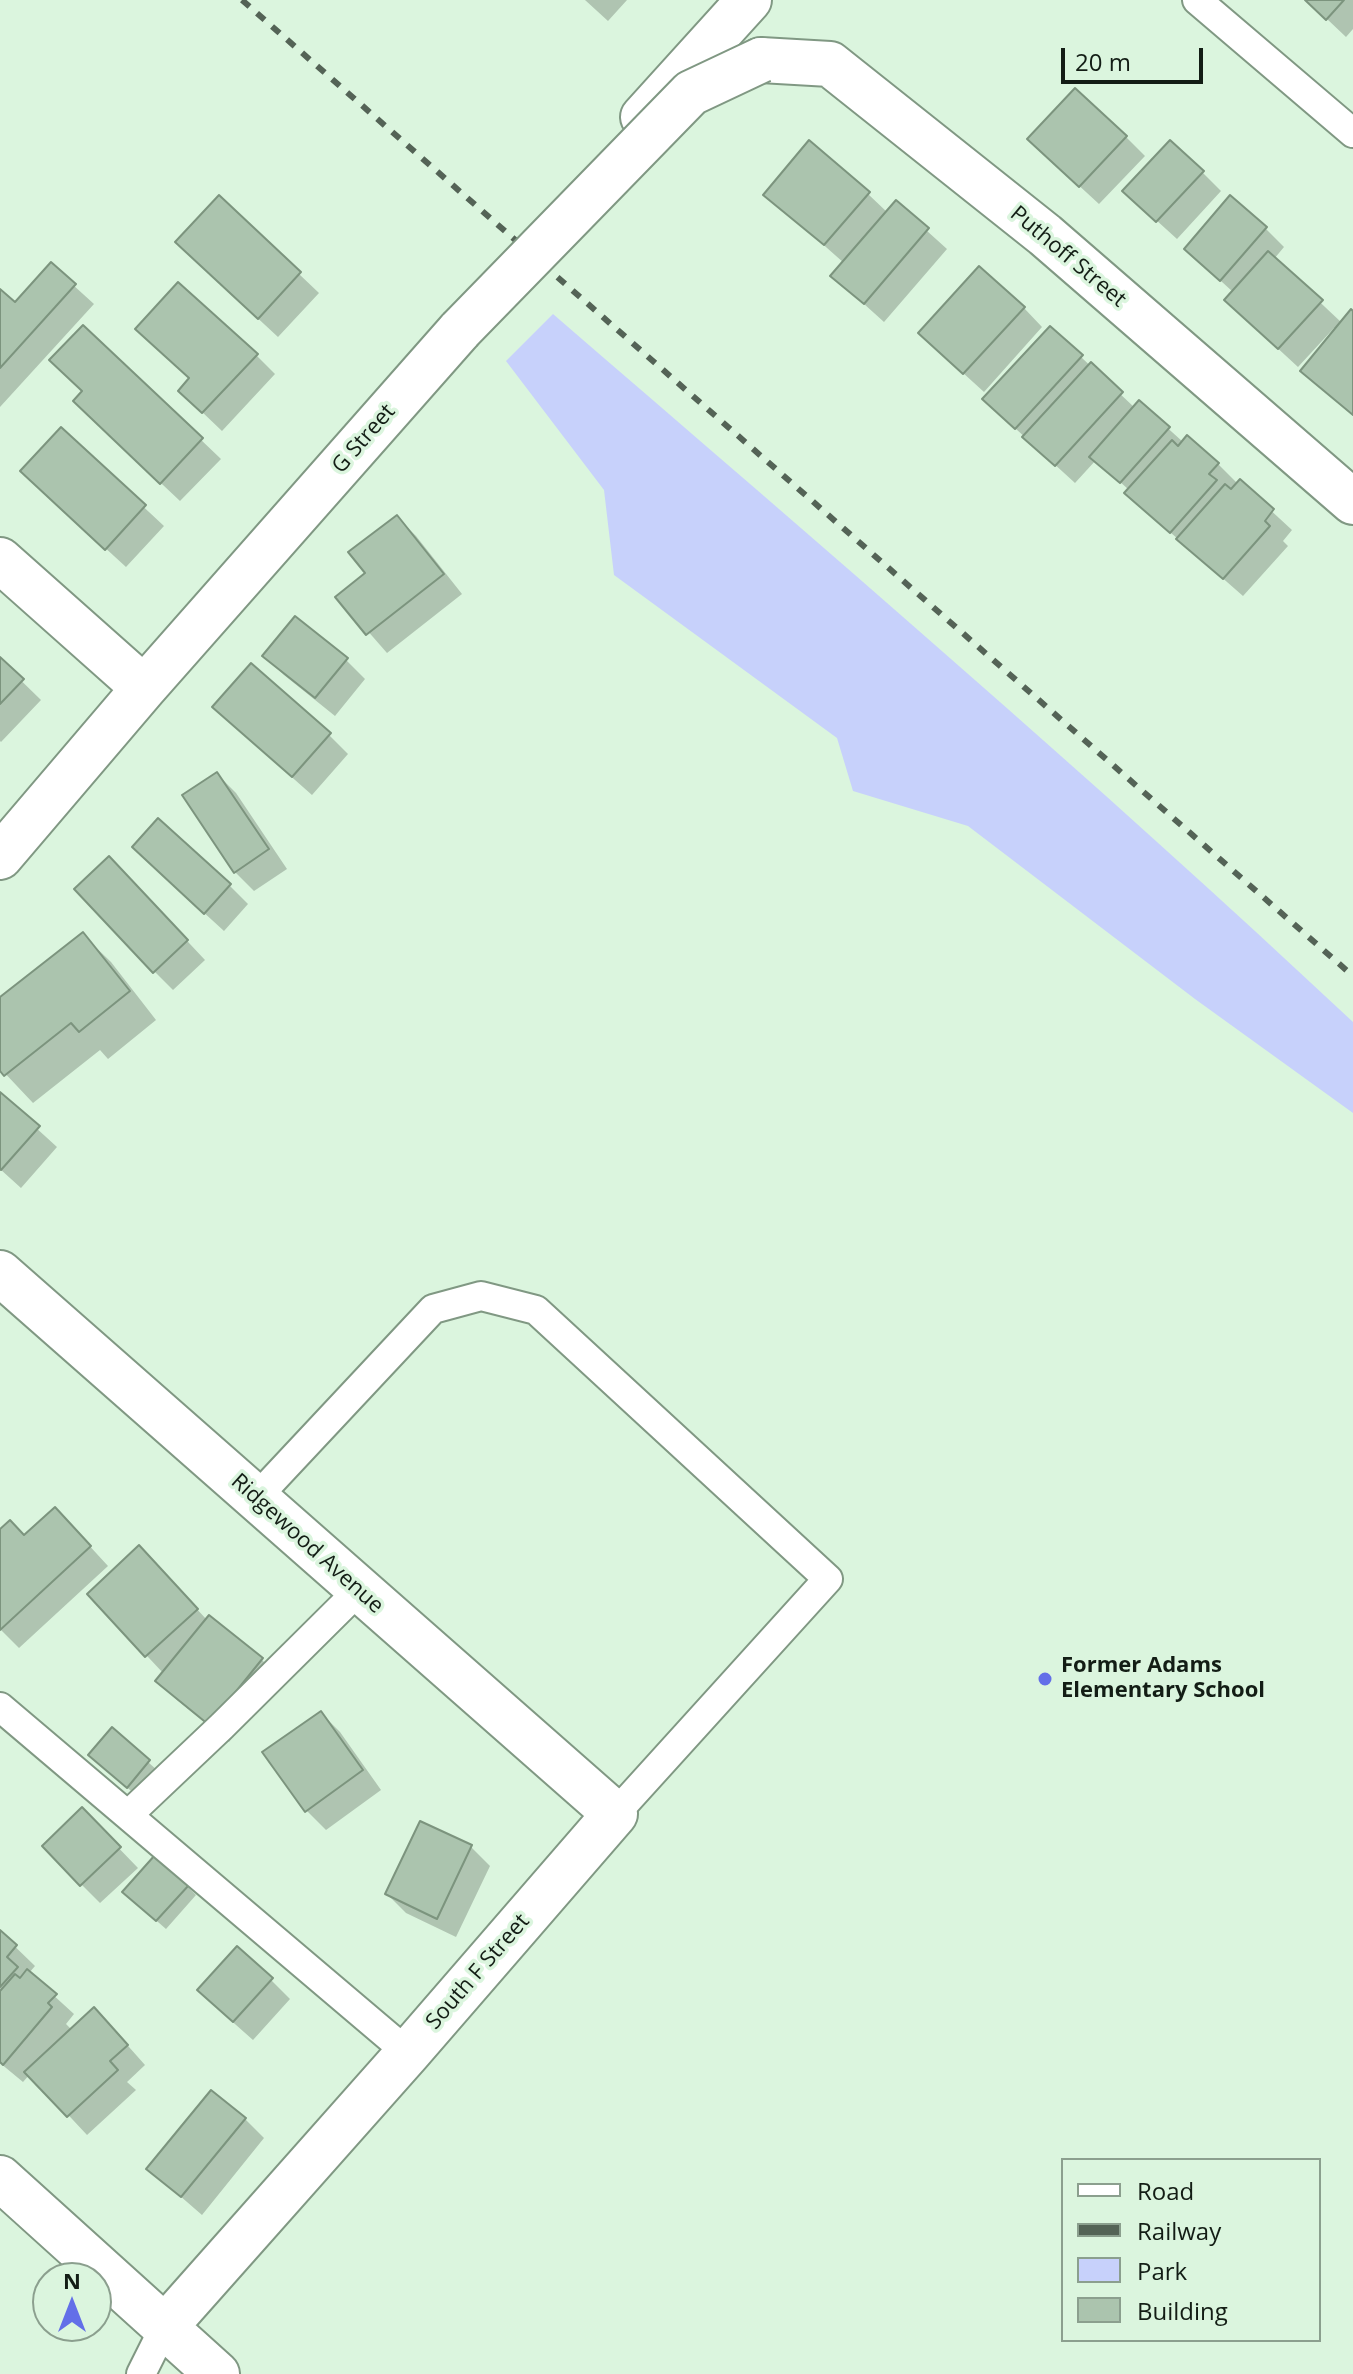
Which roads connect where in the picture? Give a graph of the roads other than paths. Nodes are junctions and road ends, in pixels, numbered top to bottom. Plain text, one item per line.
1 (749, 0) edge
2 (1197, 0) edge
3 (761, 60) joint
4 (1353, 133) edge
5 (598, 167) dead end
6 (1353, 502) edge
7 (0, 560) edge
8 (144, 688) junction
9 (0, 857) edge
10 (0, 1273) edge
11 (256, 1498) junction
12 (359, 1590) junction
13 (0, 1707) edge
14 (615, 1814) junction
15 (128, 1815) junction
16 (408, 2053) junction
17 (0, 2178) edge
18 (164, 2328) junction
19 (141, 2374) edge
20 (217, 2374) edge

1 - 5 street
2 - 4 lane
3 - 6 street, Puthoff Street
3 - 8 street, G Street, bridge
7 - 8 street
8 - 9 street, G Street
10 - 11 street, Ridgewood Avenue
11 - 12 street, Ridgewood Avenue
11 - 14 lane, South F Street
12 - 14 street, Ridgewood Avenue
12 - 15 lane
13 - 15 lane
14 - 16 street, South F Street
15 - 16 lane
16 - 18 street, South F Street
17 - 18 street
18 - 19 lane, South F Street
18 - 20 street

